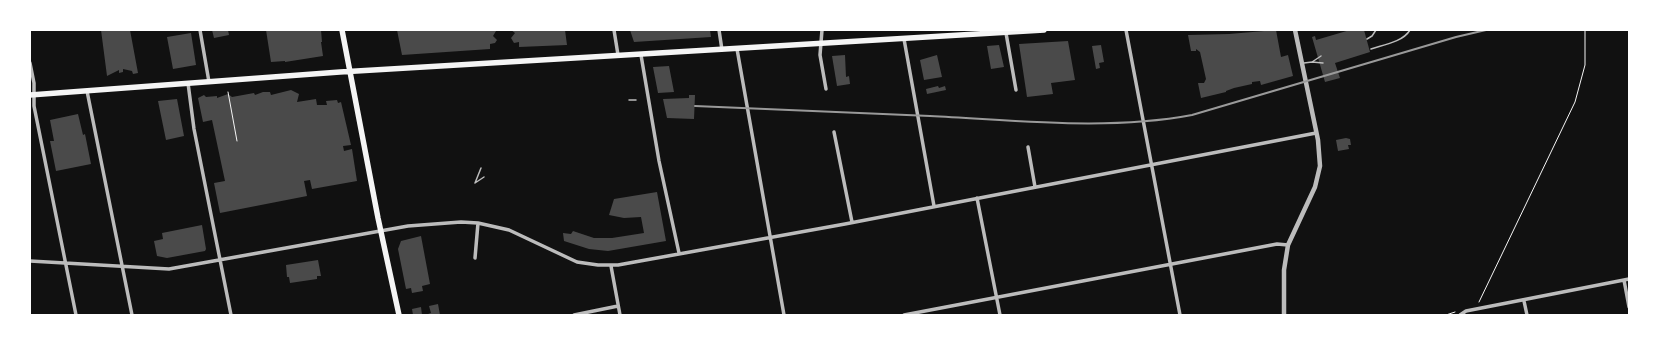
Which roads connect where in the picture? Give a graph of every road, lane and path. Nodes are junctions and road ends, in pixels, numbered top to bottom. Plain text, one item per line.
1 (200, 30) edge
2 (342, 30) edge
3 (614, 30) edge
4 (720, 30) edge
5 (822, 30) edge
6 (1044, 30) edge
7 (1126, 30) edge
8 (1295, 30) edge
9 (1376, 30) edge
10 (1410, 30) edge
11 (1585, 30) edge
12 (975, 32) edge
13 (1006, 33) junction
14 (904, 39) junction
15 (1368, 39) dead end
16 (822, 44) junction
17 (737, 49) junction
18 (1371, 49) dead end
19 (722, 50) junction
20 (618, 55) junction
21 (641, 55) junction
22 (1321, 56) dead end
23 (1312, 62) junction
24 (30, 63) edge
25 (1323, 63) dead end
26 (1302, 64) junction
27 (351, 72) junction
28 (209, 82) junction
29 (188, 84) junction
30 (826, 89) dead end
31 (1016, 90) dead end
32 (87, 91) junction
33 (228, 92) dead end
34 (32, 95) edge
35 (629, 100) dead end
36 (636, 100) dead end
37 (834, 132) dead end
38 (1316, 133) junction
39 (237, 141) dead end
40 (1028, 147) dead end
41 (1152, 165) junction
42 (481, 168) dead end
43 (484, 177) dead end
44 (1035, 187) junction
45 (977, 198) junction
46 (934, 206) junction
47 (852, 222) junction
48 (478, 223) junction
49 (381, 231) junction
50 (771, 237) junction
51 (1288, 245) junction
52 (679, 253) junction
53 (475, 258) dead end
54 (220, 260) junction
55 (30, 261) edge
56 (65, 263) junction
57 (1170, 264) junction
58 (611, 266) junction
59 (122, 267) junction
60 (1629, 279) edge
61 (1624, 280) junction
62 (996, 298) junction
63 (1524, 301) junction
64 (1479, 305) dead end
65 (618, 306) junction
66 (1629, 307) edge
67 (1455, 312) dead end
68 (76, 315) edge
69 (132, 315) edge
70 (231, 315) edge
71 (399, 315) edge
72 (574, 315) edge
73 (620, 315) edge
74 (784, 315) edge
75 (904, 315) edge
76 (1000, 315) edge
77 (1180, 315) edge
78 (1284, 315) edge
79 (1446, 315) edge
80 (1460, 315) edge
81 (1527, 315) edge

1 - 28 street
2 - 27 main road
3 - 20 street
4 - 19 street
5 - 16 street
6 - 13 main road
7 - 41 street
8 - 26 street
9 - 15 lane
10 - 18 lane
11 - 64 path
12 - 13 main road
12 - 14 main road
13 - 31 street
14 - 16 main road
14 - 46 street
16 - 17 main road
16 - 30 street
17 - 19 main road
17 - 50 street
19 - 21 main road
20 - 21 main road
20 - 27 main road
21 - 52 street
22 - 23 lane
23 - 25 lane
23 - 26 lane
24 - 34 street
26 - 38 street
27 - 28 main road
27 - 49 main road
28 - 29 main road
29 - 32 main road
29 - 54 street
32 - 34 main road
32 - 59 street
33 - 39 path
34 - 56 street
35 - 36 lane
37 - 47 street
38 - 41 street
38 - 51 street
40 - 44 street
41 - 44 street
41 - 57 street
42 - 43 lane
44 - 45 street
45 - 46 street
45 - 62 street
46 - 47 street
47 - 50 street
48 - 49 street
48 - 53 street
48 - 58 street
49 - 54 street
49 - 71 main road
50 - 52 street
50 - 74 street
51 - 57 street
51 - 78 street
52 - 58 street
54 - 59 street
54 - 70 street
55 - 56 street
56 - 59 street
56 - 68 street
57 - 62 street
57 - 77 street
58 - 65 street
59 - 69 street
60 - 61 street
61 - 63 street
61 - 66 street
62 - 75 street
62 - 76 street
63 - 80 street
63 - 81 street
65 - 72 street
65 - 73 street
67 - 79 path

